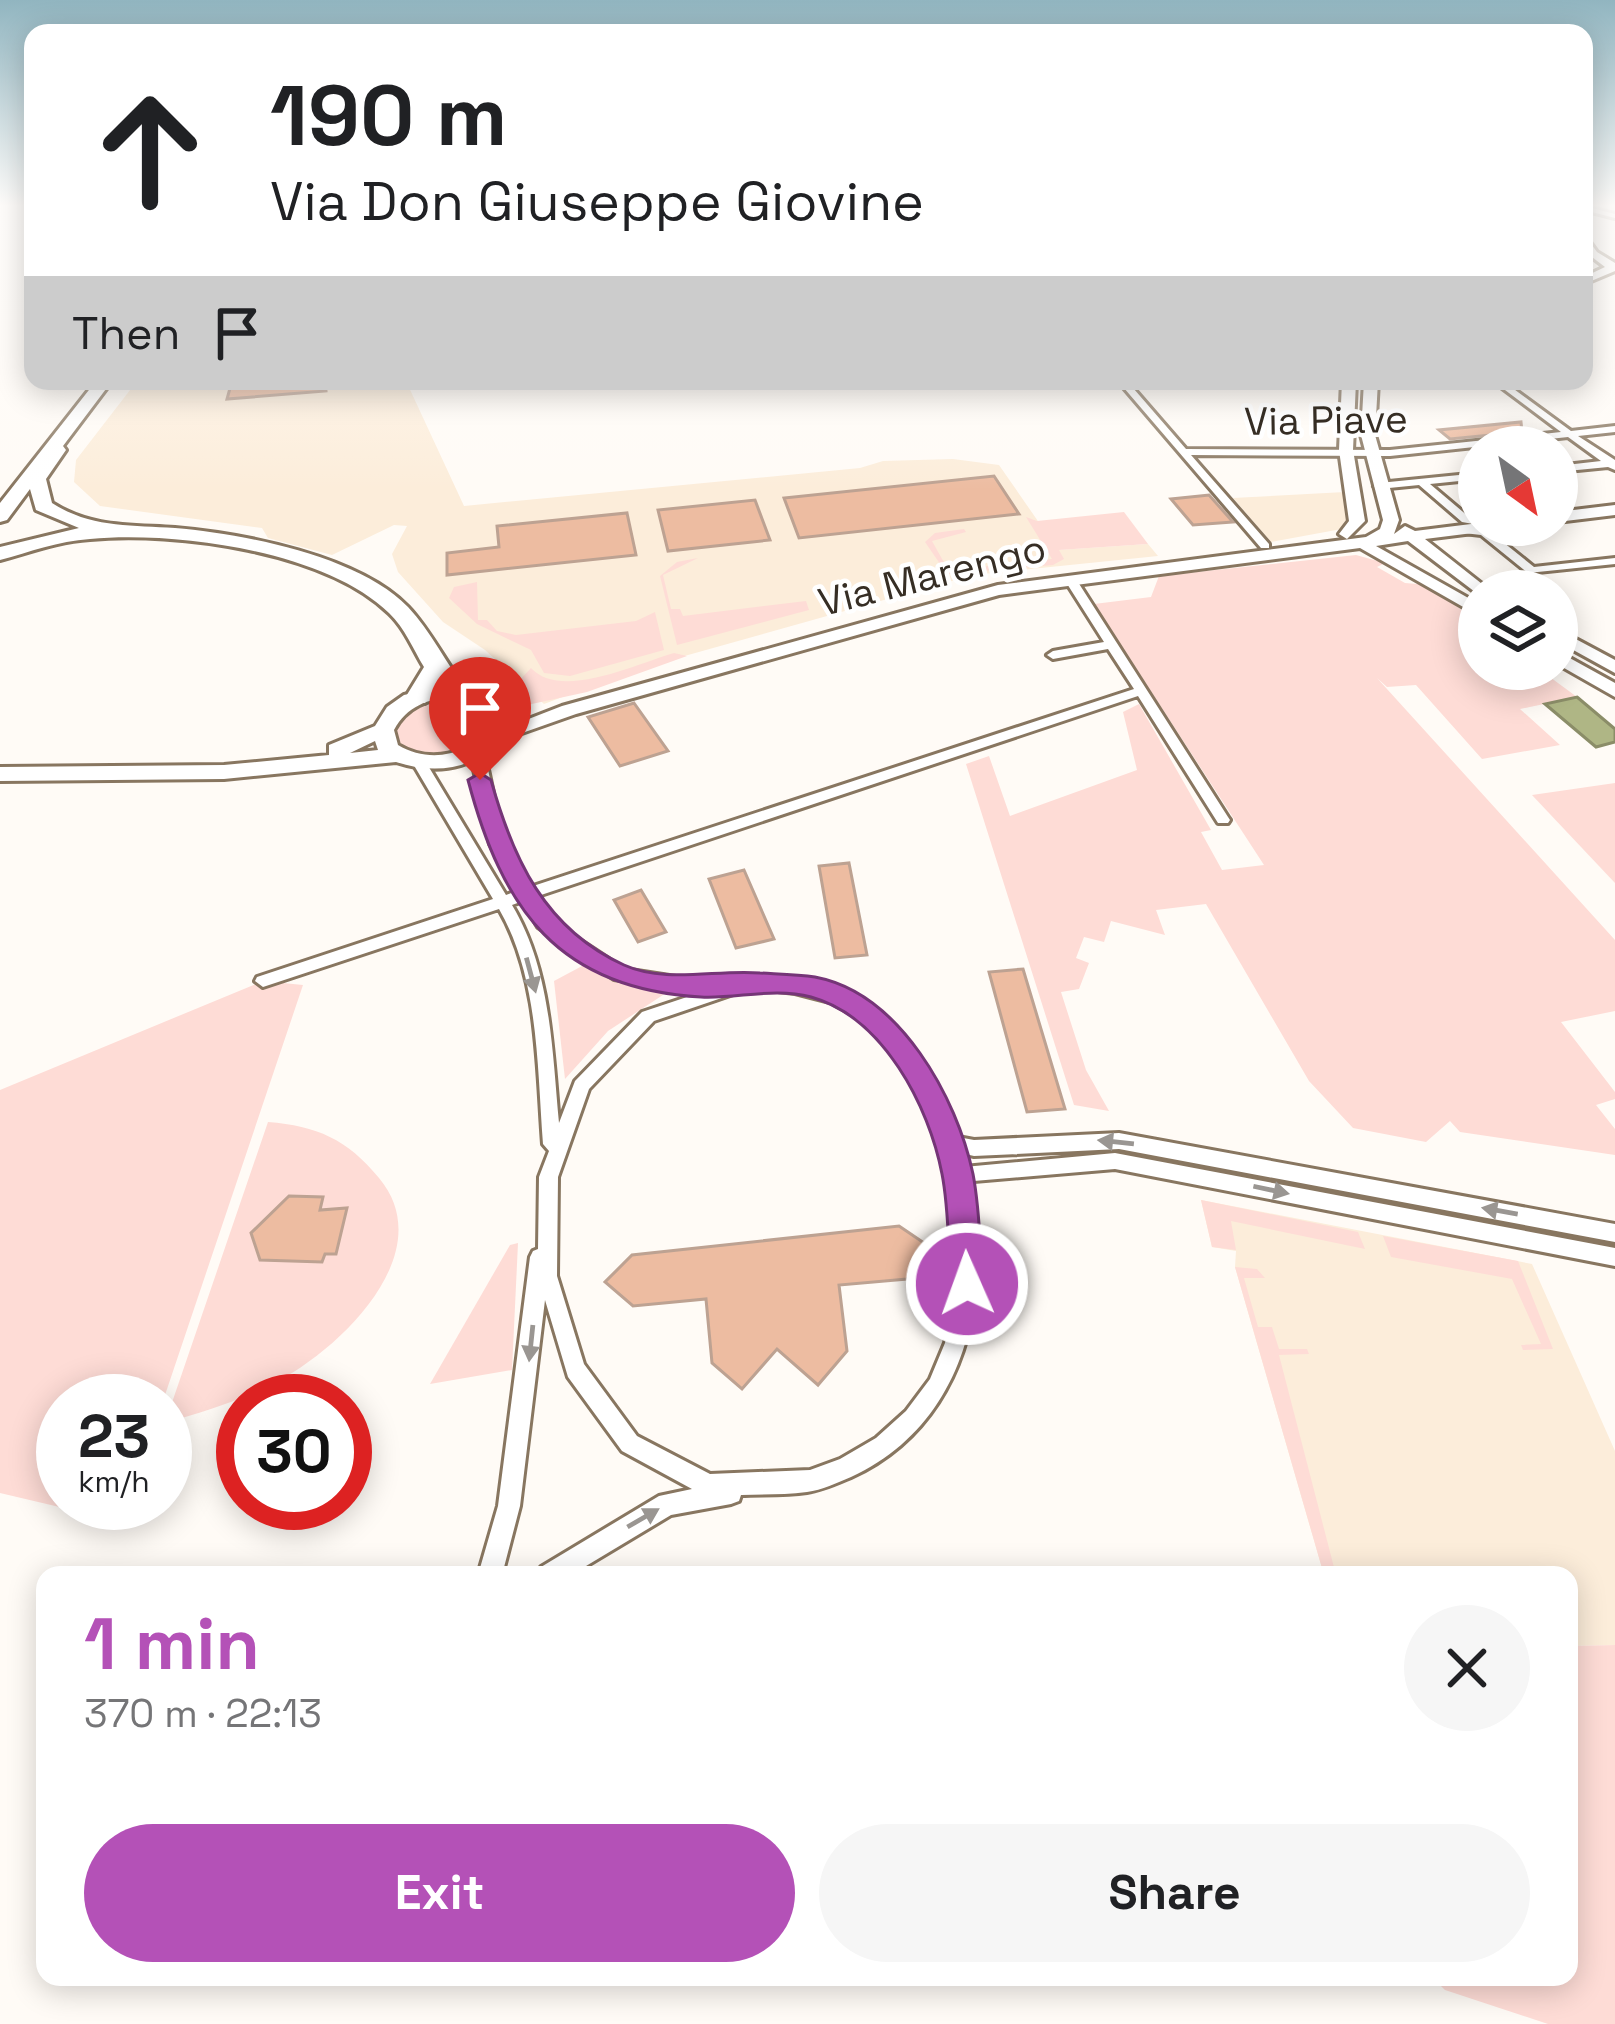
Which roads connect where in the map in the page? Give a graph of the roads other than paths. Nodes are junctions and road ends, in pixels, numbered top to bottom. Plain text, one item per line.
1 (86, 390) edge
2 (97, 390) edge
3 (1129, 390) edge
4 (1349, 390) edge
5 (1369, 390) edge
6 (1509, 390) edge
7 (1559, 426) edge
8 (1615, 429) edge
9 (1578, 433) edge
10 (1578, 440) edge
11 (1458, 443) edge
12 (53, 444) junction
13 (1346, 451) junction
14 (1368, 451) junction
15 (1181, 452) junction
16 (1613, 464) edge
17 (1578, 467) edge
18 (1458, 478) edge
19 (1418, 482) junction
20 (2, 494) edge
21 (1615, 510) edge
22 (1458, 512) edge
23 (1578, 514) edge
24 (0, 516) edge
25 (1458, 526) edge
26 (1387, 531) junction
27 (144, 535) junction
28 (1265, 546) junction
29 (1501, 546) edge
30 (0, 554) edge
31 (1615, 561) edge
32 (1458, 573) edge
33 (1070, 579) junction
34 (1458, 592) edge
35 (1109, 645) junction
36 (1578, 646) edge
37 (1053, 655) dead end
38 (435, 668) junction
39 (1615, 668) edge
40 (1578, 669) edge
41 (455, 690) junction
42 (1138, 692) junction
43 (1615, 692) edge
44 (417, 698) junction
45 (501, 713) junction
46 (383, 730) junction
47 (486, 744) junction
48 (408, 758) junction
49 (0, 763) edge
50 (0, 774) edge
51 (1223, 820) dead end
52 (525, 893) junction
53 (500, 900) junction
54 (263, 981) dead end
55 (703, 987) junction
56 (943, 1129) junction
57 (553, 1147) junction
58 (960, 1193) junction
59 (544, 1227) junction
60 (1615, 1233) edge
61 (1615, 1257) edge
62 (749, 1490) junction
63 (492, 1566) edge
64 (564, 1566) edge

1 - 20 highway
2 - 12 highway
3 - 15 street, Via Piave
4 - 13 main road
5 - 14 main road
6 - 7 street
8 - 9 street, Via Piave
10 - 16 street
11 - 14 street, Via Piave
12 - 24 highway
12 - 27 highway
13 - 14 street, Via Piave
13 - 15 street, Via Piave
13 - 26 main road
14 - 26 main road
15 - 28 street, Via Piave
16 - 17 street
18 - 19 street
19 - 22 street
19 - 26 street
21 - 23 main road
25 - 26 main road, Via Marengo
26 - 28 main road
26 - 32 main road
26 - 33 main road, Via Marengo
26 - 34 main road
27 - 30 highway
27 - 38 highway
28 - 45 main road
29 - 31 street
33 - 35 street
33 - 47 main road, Via Marengo
35 - 37 street
35 - 42 street
36 - 39 main road
38 - 41 highway
38 - 44 highway
40 - 43 main road
41 - 44 main road
41 - 45 main road
42 - 51 street
42 - 52 street
44 - 46 main road
45 - 47 main road
46 - 48 main road
46 - 49 main road
47 - 48 main road
47 - 52 street
48 - 50 main road
48 - 53 street
52 - 53 street
52 - 55 street
53 - 54 street
53 -> 57 street
55 - 56 street
55 - 57 street
56 - 58 street
60 -> 56 street
57 - 59 street
58 -> 61 street
58 - 62 street
59 - 62 street
59 -> 63 street
64 -> 62 street

